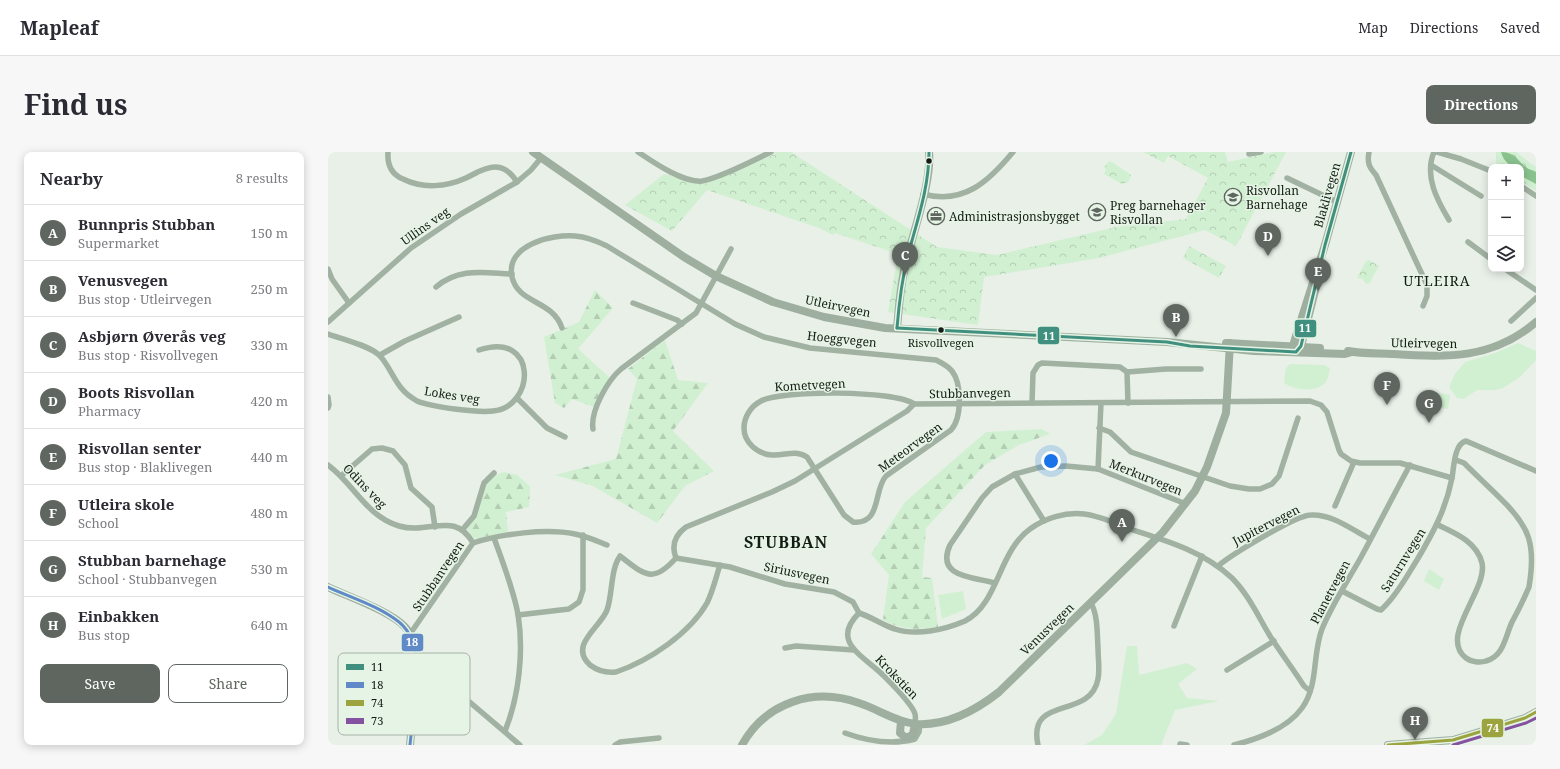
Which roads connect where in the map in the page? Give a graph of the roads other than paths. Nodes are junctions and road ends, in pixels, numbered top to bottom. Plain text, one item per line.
1 (388, 152) edge
2 (638, 152) edge
3 (771, 152) edge
4 (929, 152) edge
5 (1013, 152) edge
6 (1261, 152) edge
7 (1351, 152) edge
8 (1368, 152) edge
9 (1435, 152) edge
10 (539, 154) edge
11 (1248, 154) dead end
12 (1431, 165) junction
13 (1488, 170) edge
14 (1287, 178) dead end
15 (517, 182) junction
16 (1524, 188) edge
17 (923, 194) junction
18 (1481, 196) dead end
19 (1536, 196) edge
20 (1337, 202) junction
21 (1449, 220) dead end
22 (1468, 242) dead end
23 (731, 249) dead end
24 (1488, 257) edge
25 (328, 268) edge
26 (1509, 272) edge
27 (512, 274) junction
28 (716, 276) junction
29 (436, 286) dead end
30 (1536, 290) edge
31 (1536, 298) edge
32 (633, 302) dead end
33 (349, 303) junction
34 (701, 304) junction
35 (1423, 306) dead end
36 (459, 317) dead end
37 (1511, 321) dead end
38 (328, 322) edge
39 (1536, 322) edge
40 (682, 324) junction
41 (562, 328) dead end
42 (896, 328) junction
43 (328, 334) edge
44 (1230, 346) junction
45 (1297, 348) junction
46 (479, 350) dead end
47 (380, 355) junction
48 (1202, 369) dead end
49 (1127, 372) junction
50 (328, 397) edge
51 (517, 398) junction
52 (1226, 402) junction
53 (1032, 403) junction
54 (1101, 403) junction
55 (1128, 403) junction
56 (914, 404) junction
57 (959, 405) junction
58 (328, 408) edge
59 (1298, 418) dead end
60 (1100, 428) junction
61 (593, 429) dead end
62 (565, 437) dead end
63 (1456, 460) junction
64 (1354, 462) junction
65 (328, 464) edge
66 (1410, 465) junction
67 (815, 469) junction
68 (1098, 469) junction
69 (1536, 471) edge
70 (494, 472) dead end
71 (1015, 474) junction
72 (341, 476) junction
73 (1203, 476) junction
74 (1452, 478) junction
75 (1186, 504) junction
76 (1335, 506) dead end
77 (1044, 521) junction
78 (1438, 525) junction
79 (435, 527) junction
80 (464, 529) junction
81 (583, 535) junction
82 (494, 538) junction
83 (1156, 538) junction
84 (1370, 539) junction
85 (473, 543) junction
86 (608, 545) dead end
87 (1535, 549) edge
88 (1202, 556) junction
89 (676, 558) junction
90 (720, 565) junction
91 (1218, 566) junction
92 (995, 583) junction
93 (328, 587) edge
94 (1342, 591) junction
95 (1091, 603) junction
96 (859, 613) junction
97 (518, 615) junction
98 (1174, 626) dead end
99 (410, 634) junction
100 (1274, 641) junction
101 (785, 648) dead end
102 (854, 650) junction
103 (417, 653) edge
104 (1227, 670) dead end
105 (1310, 691) junction
106 (470, 702) edge
107 (1536, 712) edge
108 (902, 721) junction
109 (917, 724) junction
110 (505, 731) junction
111 (845, 733) dead end
112 (411, 735) edge
113 (659, 738) dead end
114 (1180, 744) edge
115 (410, 745) edge
116 (520, 745) edge
117 (615, 745) edge
118 (742, 745) edge
119 (1038, 745) edge
120 (1187, 745) edge
121 (1234, 745) edge
122 (1388, 745) edge

1 - 15 street
2 - 3 street
4 - 17 main road
5 - 17 street
6 - 11 street
7 - 20 main road, Blaklivegen
8 - 35 street
9 - 12 street
9 - 13 street
10 - 15 street, Ullins veg
10 - 28 main road, Utleirvegen
12 - 18 street
12 - 21 street
14 - 20 street
15 - 33 street, Ullins veg
16 - 19 street
17 - 42 main road
20 - 45 main road, Blaklivegen
22 - 24 street
23 - 28 street
25 - 33 street
26 - 30 street
27 - 29 street
27 - 34 street, Hoeggvegen
27 - 41 street
28 - 34 street
28 - 42 main road, Utleirvegen
31 - 37 street
32 - 40 street
33 - 38 street, Ullins veg
34 - 40 street
34 - 57 street, Hoeggvegen
36 - 47 street
39 - 45 main road, Utleirvegen
40 - 61 street
42 - 44 main road, Utleirvegen
43 - 47 street
44 - 45 main road, Utleirvegen
44 - 52 main road, Venusvegen
46 - 51 street
47 - 51 street, Lokes veg
48 - 49 street
49 - 53 street
49 - 55 street
50 - 58 street
51 - 62 street
52 - 55 street, Stubbanvegen
52 - 64 street, Stubbanvegen
52 - 73 main road, Venusvegen
53 - 54 street, Stubbanvegen
53 - 57 street, Stubbanvegen
54 - 55 street, Stubbanvegen
54 - 60 street, Merkurvegen
56 - 57 street, Stubbanvegen
56 - 67 street, Stubbanvegen
56 - 67 street, Kometvegen
57 - 67 street, Meteorvegen
59 - 73 street
60 - 68 street, Merkurvegen
60 - 73 street
63 - 69 street
63 - 74 street
63 - 87 street
64 - 66 street
64 - 76 street
65 - 72 street, Odins veg
66 - 74 street
66 - 84 street, Planetvegen
67 - 89 street, Stubbanvegen
68 - 71 street, Merkurvegen
68 - 75 street, Merkurvegen
70 - 80 street
71 - 77 street
71 - 92 street, Merkurvegen
72 - 79 street, Odins veg
72 - 79 street
73 - 75 main road, Venusvegen
74 - 78 street, Saturnvegen
75 - 83 main road, Venusvegen
77 - 83 street
77 - 92 street
78 - 87 street
78 - 94 street, Saturnvegen
79 - 80 street, Odins veg
80 - 85 street
81 - 82 street, Stubbanvegen
81 - 86 street, Stubbanvegen
81 - 97 street
82 - 85 street, Stubbanvegen
82 - 97 street
83 - 88 street
83 - 95 main road, Venusvegen
84 - 91 street, Jupitervegen
84 - 94 street, Planetvegen
85 - 99 street, Stubbanvegen
88 - 91 street
88 - 98 street
89 - 90 street, Siriusvegen
89 - 90 street
90 - 96 street, Siriusvegen
91 - 100 street
92 - 96 street
93 - 99 main road
94 - 105 street, Planetvegen
95 - 109 main road, Venusvegen
95 - 119 street
96 - 102 street, Krokstien
97 - 110 street
99 - 103 main road
100 - 104 street
100 - 105 street
101 - 102 street
102 - 109 street, Krokstien
105 - 121 street, Planetvegen
106 - 110 street
107 - 122 main road
108 - 109 main road, Venusvegen
108 - 109 main road
108 - 118 main road, Venusvegen
109 - 111 street
110 - 116 street
112 - 115 main road
113 - 117 street
114 - 120 street

